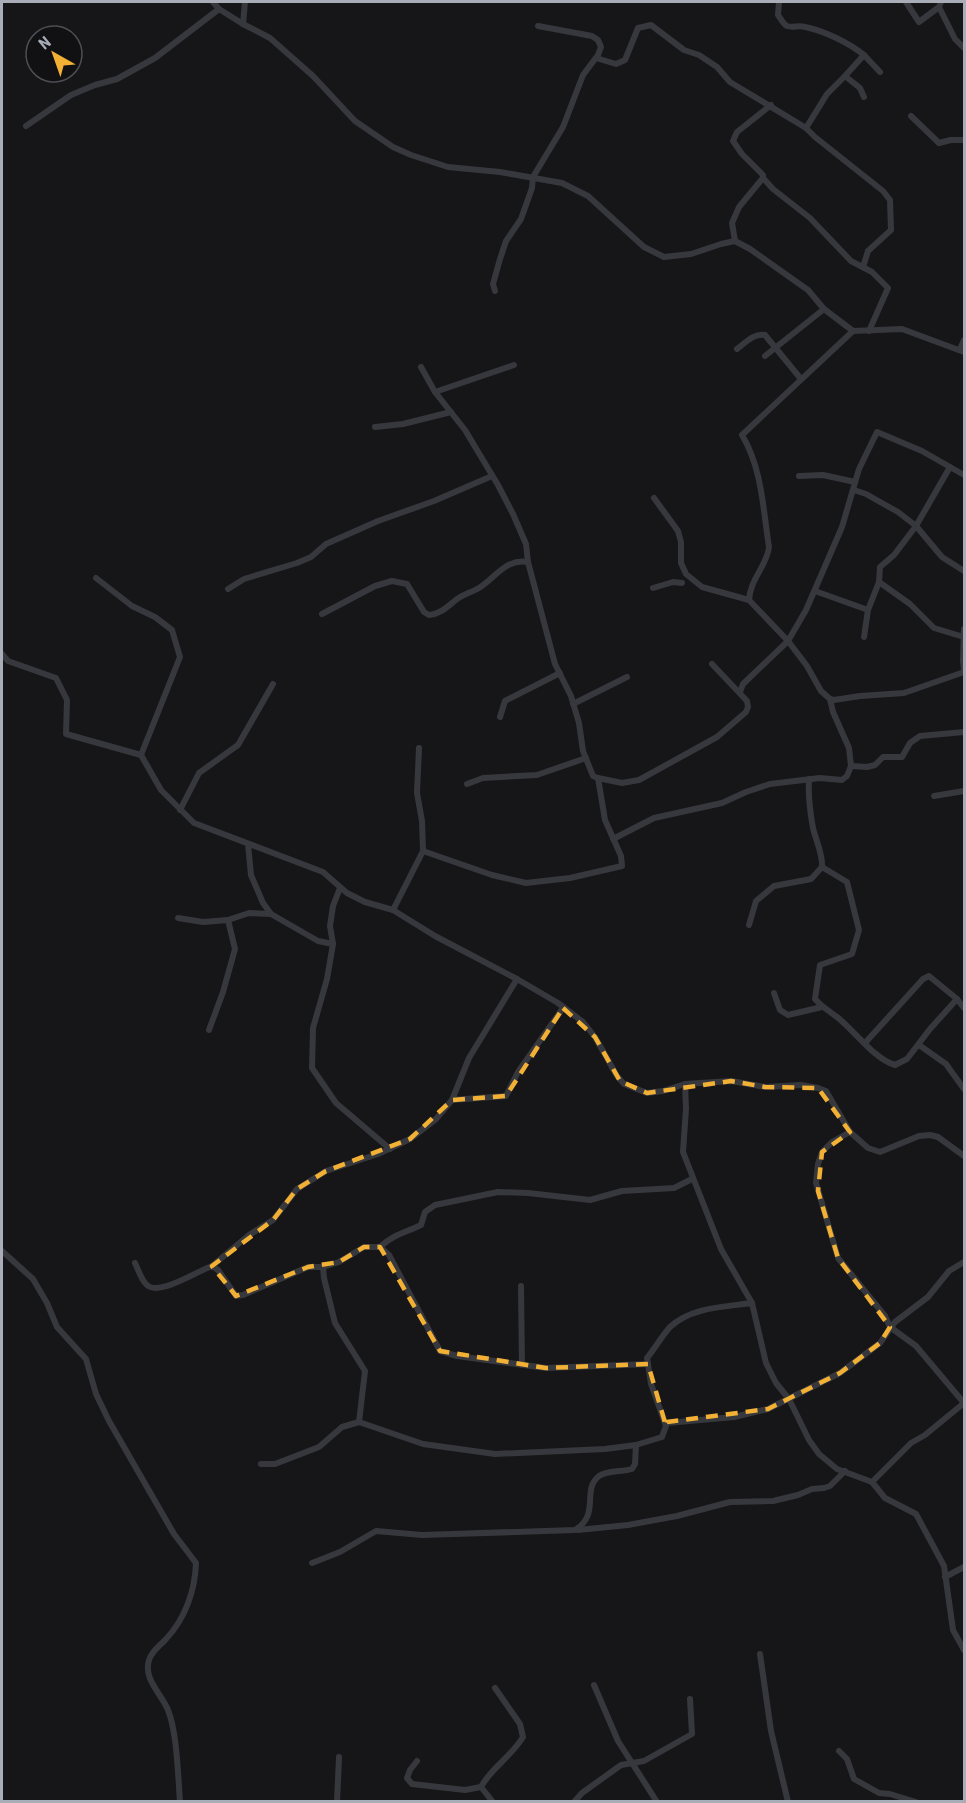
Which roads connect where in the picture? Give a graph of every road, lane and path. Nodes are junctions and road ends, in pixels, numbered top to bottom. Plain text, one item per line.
1 (213, 2) edge
2 (245, 2) edge
3 (906, 2) edge
4 (780, 4) edge
5 (940, 4) edge
6 (219, 9) junction
7 (243, 24) junction
8 (538, 26) dead end
9 (964, 48) edge
10 (864, 55) junction
11 (596, 58) junction
12 (880, 72) dead end
13 (845, 76) junction
14 (864, 97) dead end
15 (771, 105) junction
16 (911, 116) dead end
17 (26, 126) dead end
18 (806, 128) junction
19 (964, 140) edge
20 (533, 177) junction
21 (763, 178) junction
22 (735, 241) junction
23 (863, 267) junction
24 (495, 291) dead end
25 (824, 309) junction
26 (853, 331) junction
27 (869, 331) junction
28 (964, 340) edge
29 (774, 349) junction
30 (737, 350) dead end
31 (962, 350) edge
32 (765, 356) dead end
33 (514, 365) dead end
34 (421, 368) dead end
35 (801, 379) junction
36 (435, 392) junction
37 (451, 412) junction
38 (375, 427) dead end
39 (950, 467) junction
40 (964, 475) edge
41 (492, 476) junction
42 (799, 476) dead end
43 (855, 482) junction
44 (854, 490) junction
45 (654, 498) dead end
46 (916, 526) junction
47 (528, 562) junction
48 (964, 571) edge
49 (686, 574) junction
50 (96, 578) dead end
51 (696, 582) junction
52 (879, 582) junction
53 (682, 583) junction
54 (653, 588) dead end
55 (228, 589) dead end
56 (815, 591) junction
57 (750, 600) junction
58 (868, 610) junction
59 (322, 614) dead end
60 (964, 633) edge
61 (864, 637) dead end
62 (788, 641) junction
63 (2, 654) edge
64 (712, 664) dead end
65 (964, 671) edge
66 (560, 674) junction
67 (627, 677) dead end
68 (273, 684) dead end
69 (740, 692) junction
70 (830, 699) junction
71 (573, 704) junction
72 (500, 717) dead end
73 (964, 732) edge
74 (419, 748) dead end
75 (141, 755) junction
76 (586, 758) junction
77 (851, 766) junction
78 (598, 778) junction
79 (809, 779) junction
80 (467, 784) dead end
81 (964, 791) edge
82 (934, 796) dead end
83 (180, 810) junction
84 (613, 839) junction
85 (248, 844) junction
86 (423, 851) junction
87 (822, 867) junction
88 (340, 888) junction
89 (393, 910) junction
90 (271, 914) junction
91 (178, 918) dead end
92 (228, 920) junction
93 (749, 925) dead end
94 (333, 944) junction
95 (517, 979) junction
96 (774, 993) dead end
97 (957, 999) junction
98 (822, 1007) junction
99 (563, 1008) junction
100 (964, 1008) edge
101 (209, 1030) dead end
102 (865, 1043) junction
103 (919, 1045) junction
104 (684, 1084) junction
105 (964, 1089) edge
106 (452, 1100) junction
107 (850, 1132) junction
108 (390, 1149) junction
109 (964, 1156) edge
110 (692, 1179) junction
111 (380, 1247) junction
112 (2, 1251) edge
113 (964, 1262) edge
114 (135, 1263) dead end
115 (212, 1266) junction
116 (323, 1267) junction
117 (521, 1286) dead end
118 (752, 1303) junction
119 (890, 1327) junction
120 (648, 1364) junction
121 (522, 1365) junction
122 (789, 1399) junction
123 (963, 1407) edge
124 (359, 1422) junction
125 (666, 1426) junction
126 (636, 1445) junction
127 (261, 1464) dead end
128 (845, 1471) junction
129 (872, 1482) junction
130 (575, 1530) junction
131 (312, 1563) dead end
132 (964, 1567) edge
133 (945, 1577) junction
134 (964, 1650) edge
135 (760, 1654) dead end
136 (594, 1685) dead end
137 (495, 1688) dead end
138 (690, 1699) dead end
139 (839, 1751) dead end
140 (339, 1757) dead end
141 (417, 1761) dead end
142 (633, 1765) junction
143 (481, 1787) junction
144 (180, 1802) edge
145 (337, 1802) edge
146 (493, 1802) edge
147 (574, 1802) edge
148 (657, 1802) edge
149 (788, 1802) edge
150 (916, 1802) edge

1 - 6 street
2 - 7 street
3 - 5 street
4 - 10 street
5 - 9 street
6 - 7 street
6 - 17 street
7 - 20 street
8 - 11 street
10 - 12 street
10 - 13 street
11 - 15 street
11 - 20 street
13 - 14 street
13 - 18 street
15 - 18 street
15 - 21 street
16 - 19 street
18 - 23 street
20 - 22 street
20 - 24 street
21 - 22 street
21 - 23 street
22 - 25 street
23 - 27 street
25 - 26 street
25 - 29 street
26 - 27 street
26 - 35 street
27 - 31 street
28 - 31 street
29 - 30 street
29 - 32 street
29 - 35 street
33 - 36 street
34 - 36 street
35 - 57 street
36 - 37 street
37 - 38 street
37 - 41 street
39 - 40 street
39 - 43 street
39 - 46 street
41 - 47 street
41 - 55 street
42 - 43 street
43 - 44 street
44 - 46 street
44 - 56 street
45 - 49 street
46 - 48 street
46 - 52 street
47 - 59 street
47 - 66 street
49 - 51 street
49 - 53 street
50 - 75 street
51 - 53 street
51 - 57 street
52 - 58 street
52 - 60 street
53 - 54 street
56 - 58 street
56 - 62 street
57 - 62 street
58 - 61 street
60 - 65 street
62 - 69 street
62 - 70 street
63 - 75 street
64 - 69 street
65 - 70 street
66 - 71 street
66 - 72 street
67 - 71 street
68 - 83 street
69 - 78 street
70 - 77 street
71 - 76 street
73 - 77 street
74 - 86 street
75 - 83 street
76 - 78 street
76 - 80 street
77 - 79 street
78 - 84 street
79 - 84 street
79 - 87 street
81 - 82 street
83 - 85 street
84 - 86 street
85 - 88 street
85 - 90 street
86 - 89 street
87 - 93 street
87 - 98 street
88 - 89 street
88 - 94 street
89 - 95 street
90 - 92 street
90 - 94 street
91 - 92 street
92 - 101 street
94 - 108 street
95 - 99 street
95 - 106 street
96 - 98 street
97 - 100 street
97 - 102 street
97 - 103 street
98 - 102 street
99 - 104 street
99 - 106 street
102 - 103 street
103 - 105 street
104 - 107 street
104 - 110 street
106 - 108 street
107 - 109 street
107 - 119 street
108 - 115 street
110 - 111 street
110 - 118 street
111 - 116 street
111 - 121 street
112 - 144 street
113 - 119 street
114 - 115 street
115 - 116 street
116 - 124 street
117 - 121 street
118 - 120 street
118 - 122 street
119 - 122 street
119 - 123 street
120 - 121 street
120 - 125 street
122 - 125 street
122 - 128 street
123 - 129 street
124 - 126 street
124 - 127 street
125 - 126 street
126 - 130 street
128 - 129 street
128 - 130 street
129 - 133 street
130 - 131 street
132 - 133 street
133 - 134 street
135 - 149 street
136 - 142 street
137 - 143 street
138 - 142 street
139 - 150 street
140 - 145 street
141 - 143 street
142 - 147 street
142 - 148 street
143 - 146 street

